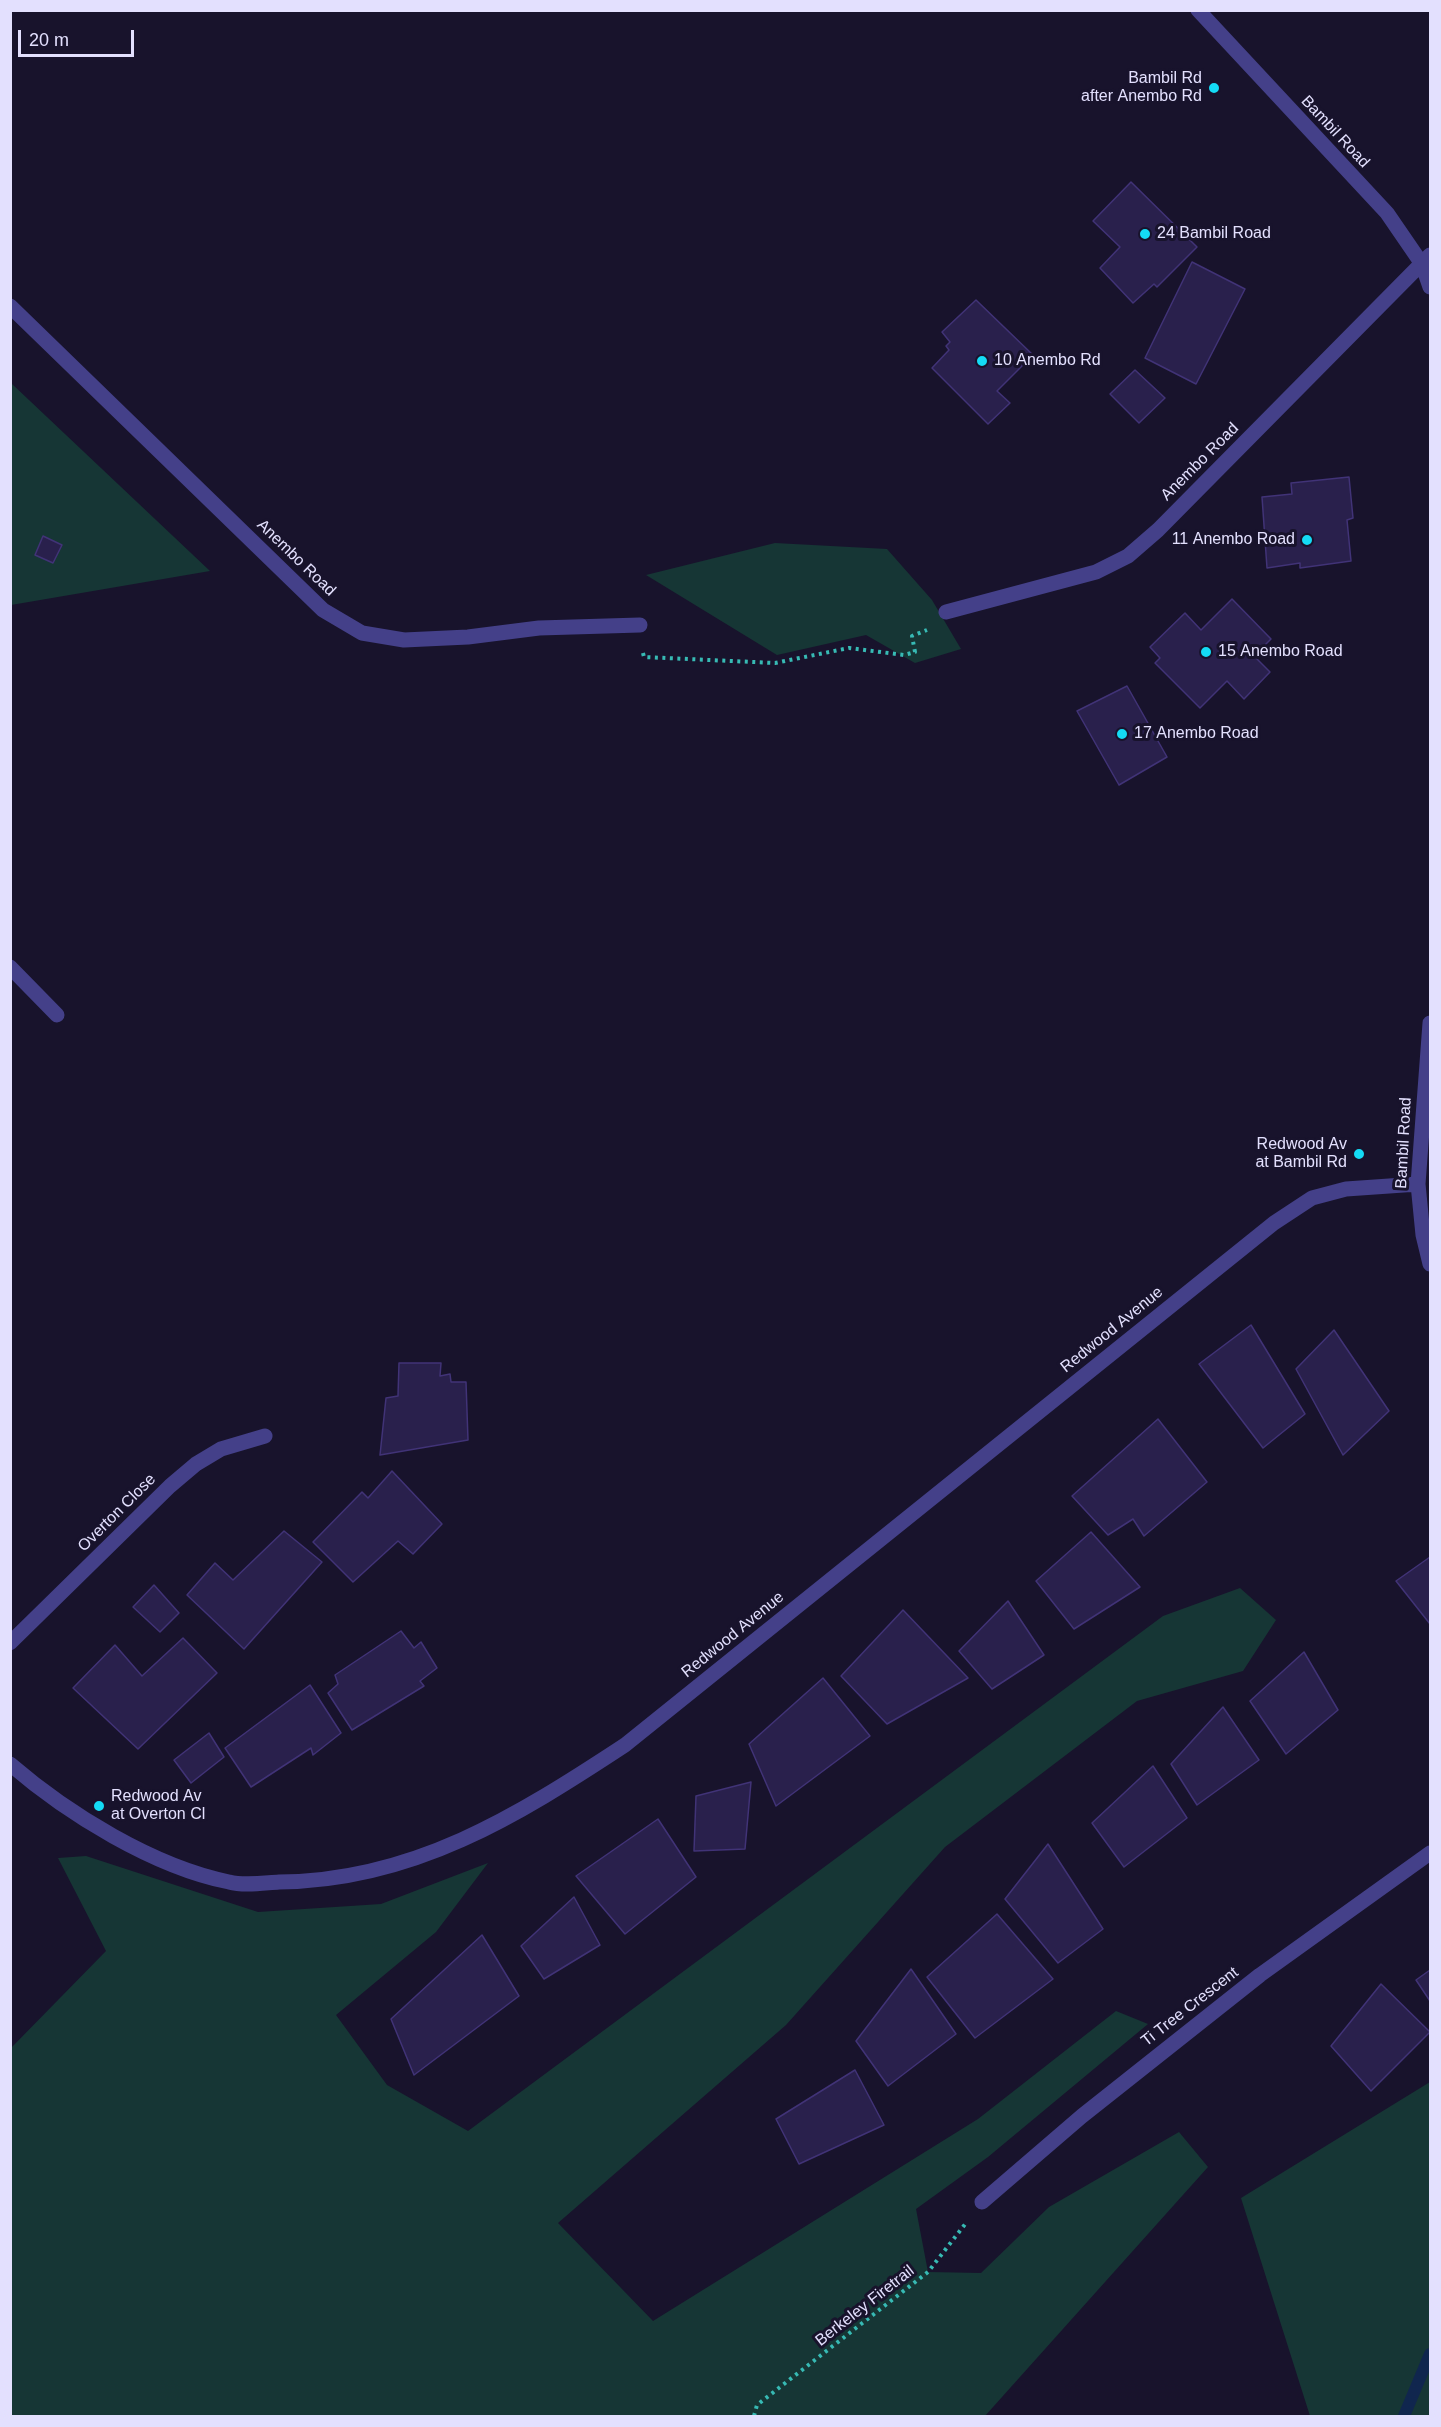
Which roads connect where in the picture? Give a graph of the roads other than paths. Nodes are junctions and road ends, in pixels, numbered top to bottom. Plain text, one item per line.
1 (1198, 10) edge
2 (1426, 260) edge
3 (1431, 287) edge
4 (10, 306) edge
5 (946, 612) road end
6 (640, 625) road end
7 (10, 967) edge
8 (57, 1015) dead end
9 (1431, 1023) edge
10 (1418, 1184) junction
11 (1431, 1264) edge
12 (266, 1436) dead end
13 (10, 1643) edge
14 (10, 1764) edge
15 (1431, 1853) edge
16 (982, 2202) road end

1 - 2 street, Bambil Road
2 - 3 street, Bambil Road
2 - 5 street, Anembo Road
4 - 6 street, Anembo Road
7 - 8 street
9 - 10 street, Bambil Road
10 - 11 street, Bambil Road
10 - 14 street, Redwood Avenue
12 - 13 street, Overton Close
15 - 16 street, Ti Tree Crescent

